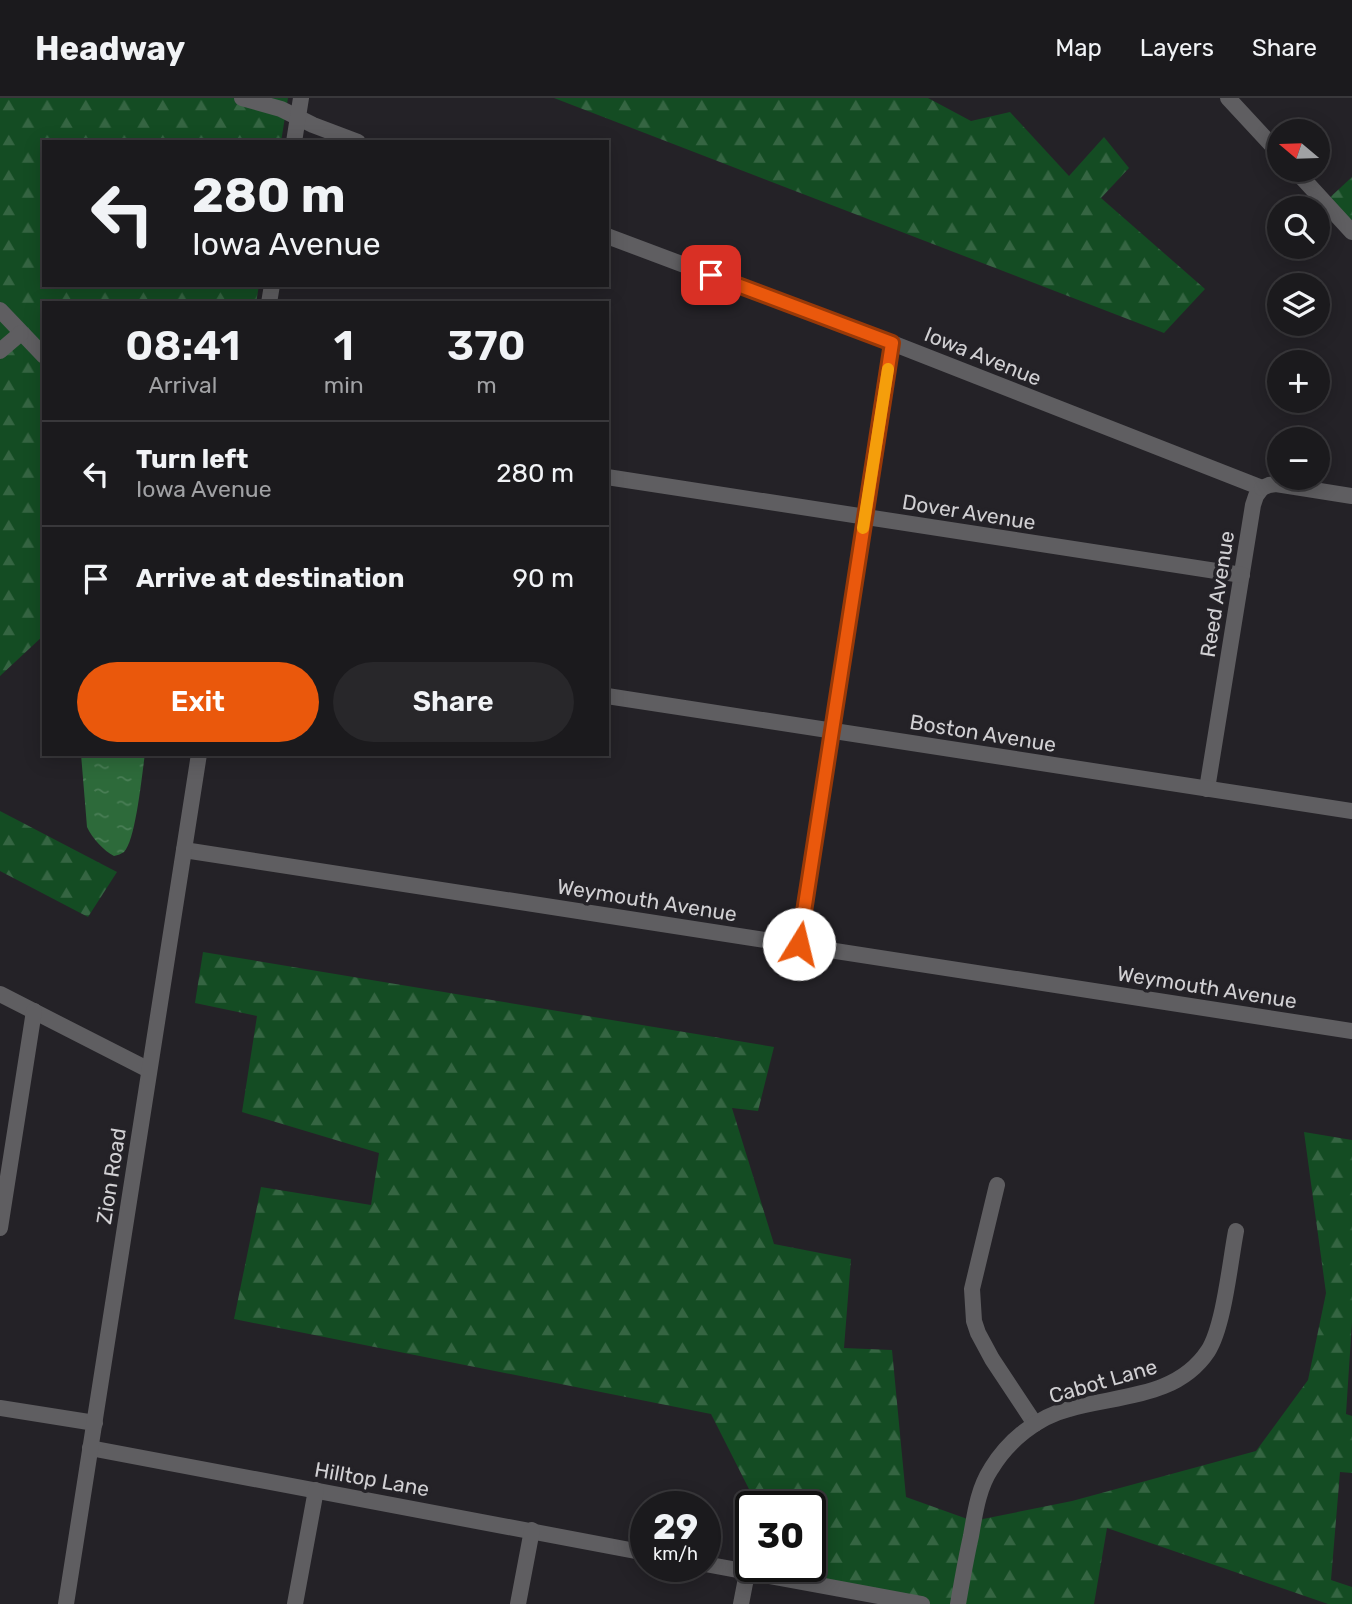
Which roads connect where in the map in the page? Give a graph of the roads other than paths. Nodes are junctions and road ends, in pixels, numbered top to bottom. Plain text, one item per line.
1 (242, 98) edge
2 (301, 98) edge
3 (1228, 98) edge
4 (298, 117) junction
5 (295, 140) edge
6 (353, 140) edge
7 (1267, 140) edge
8 (1306, 182) edge
9 (1352, 232) edge
10 (609, 237) edge
11 (0, 310) edge
12 (21, 333) junction
13 (892, 343) junction
14 (0, 351) edge
15 (42, 354) edge
16 (609, 477) edge
17 (1262, 488) junction
18 (1352, 496) edge
19 (865, 517) junction
20 (1242, 575) junction
21 (609, 696) edge
22 (832, 731) junction
23 (199, 756) edge
24 (1207, 789) junction
25 (1352, 811) edge
26 (184, 850) junction
27 (799, 944) junction
28 (0, 994) edge
29 (34, 1011) junction
30 (1352, 1031) edge
31 (149, 1070) junction
32 (997, 1185) dead end
33 (0, 1228) edge
34 (1236, 1231) dead end
35 (0, 1408) edge
36 (95, 1423) junction
37 (1035, 1424) junction
38 (90, 1448) junction
39 (316, 1490) junction
40 (532, 1530) junction
41 (630, 1550) edge
42 (745, 1582) edge
43 (798, 1582) edge
44 (66, 1604) edge
45 (295, 1604) edge
46 (518, 1604) edge
47 (741, 1604) edge
48 (922, 1604) edge
49 (958, 1604) edge

1 - 4 street
2 - 4 street
3 - 7 street
4 - 5 street
4 - 6 street
8 - 9 street
10 - 13 street, Iowa Avenue
11 - 12 street
12 - 14 street
12 - 15 street
13 - 17 street, Iowa Avenue
13 - 19 street
16 - 19 street, Dover Avenue
17 - 18 street
17 - 20 street, Reed Avenue
19 - 20 street, Dover Avenue
19 - 22 street
20 - 24 street, Reed Avenue
21 - 22 street, Boston Avenue
22 - 24 street, Boston Avenue
22 - 27 street
23 - 26 street, Zion Road
24 - 25 street, Boston Avenue
26 - 27 street, Weymouth Avenue
26 - 31 street, Zion Road
27 - 30 street, Weymouth Avenue
28 - 29 street
29 - 31 street
29 - 33 street
31 - 36 street, Zion Road
32 - 37 street
34 - 37 street, Cabot Lane
35 - 36 street
36 - 38 street, Zion Road
37 - 49 street, Cabot Lane
38 - 39 street, Hilltop Lane
38 - 44 street, Zion Road
39 - 40 street, Hilltop Lane
39 - 45 street
40 - 41 street, Hilltop Lane
40 - 46 street
42 - 47 street
43 - 48 street

